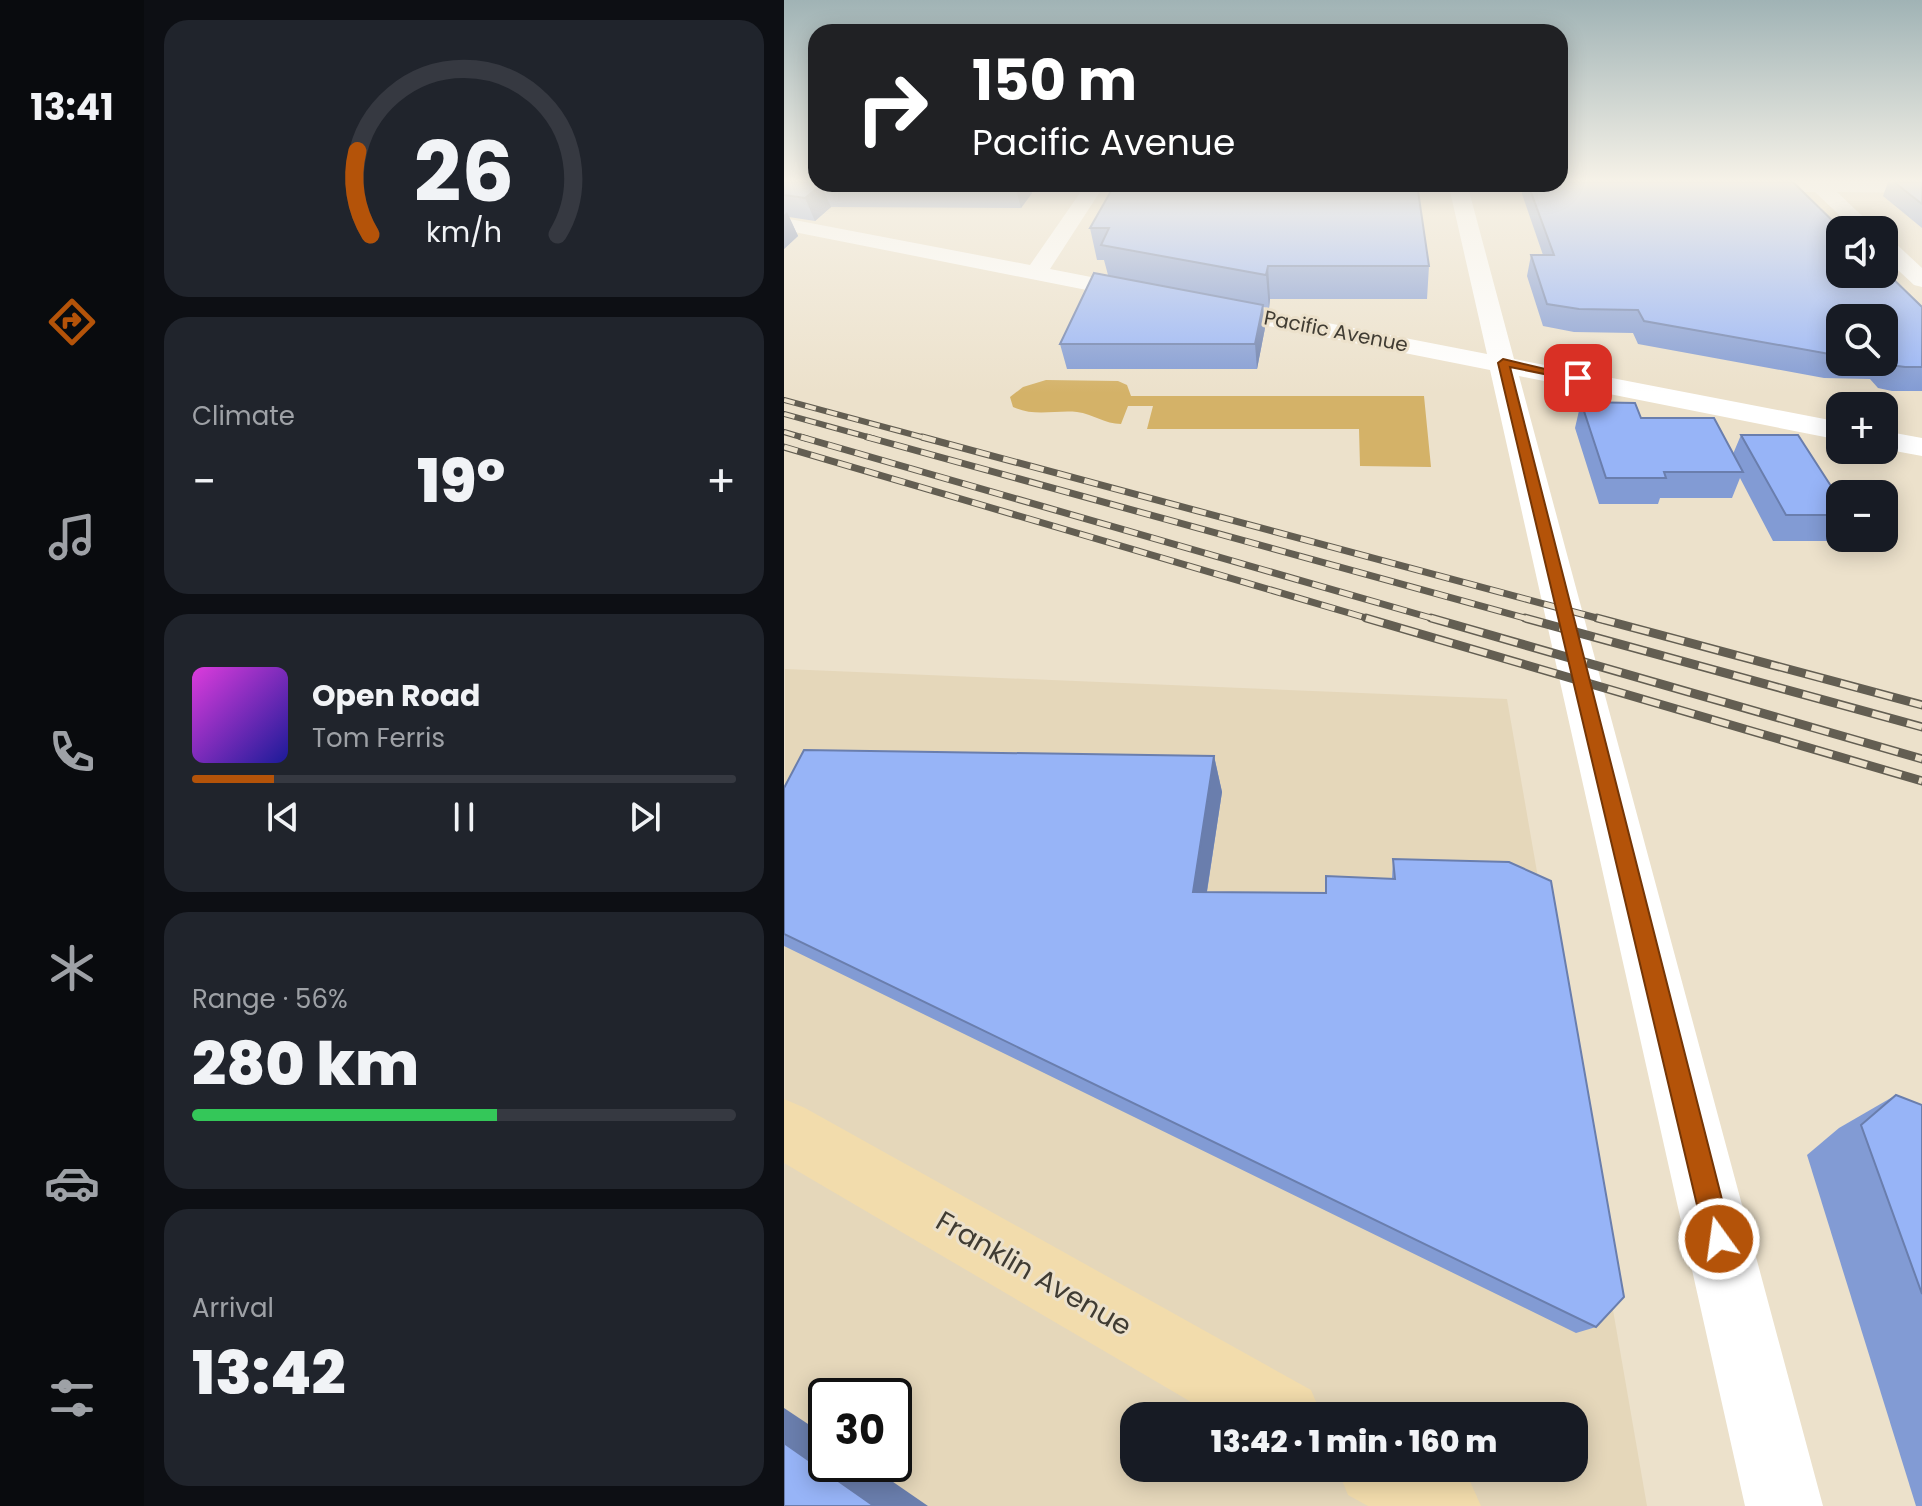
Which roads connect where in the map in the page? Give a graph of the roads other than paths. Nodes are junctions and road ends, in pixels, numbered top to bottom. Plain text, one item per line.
1 (927, 252) edge
2 (1050, 252) edge
3 (1475, 252) edge
4 (1898, 258) edge
5 (1036, 274) junction
6 (1922, 280) edge
7 (1503, 363) junction
8 (1826, 428) edge
9 (1898, 443) edge
10 (1922, 447) edge
11 (784, 1129) edge
12 (1261, 1402) edge
13 (1400, 1482) edge
14 (1442, 1506) edge
15 (1784, 1506) edge

1 - 5 street, Pacific Avenue
2 - 5 street
3 - 7 street
4 - 6 street
5 - 7 street, Pacific Avenue
7 - 8 street, Pacific Avenue
7 - 15 street
9 - 10 street
11 - 12 main road, Franklin Avenue
13 - 14 main road

